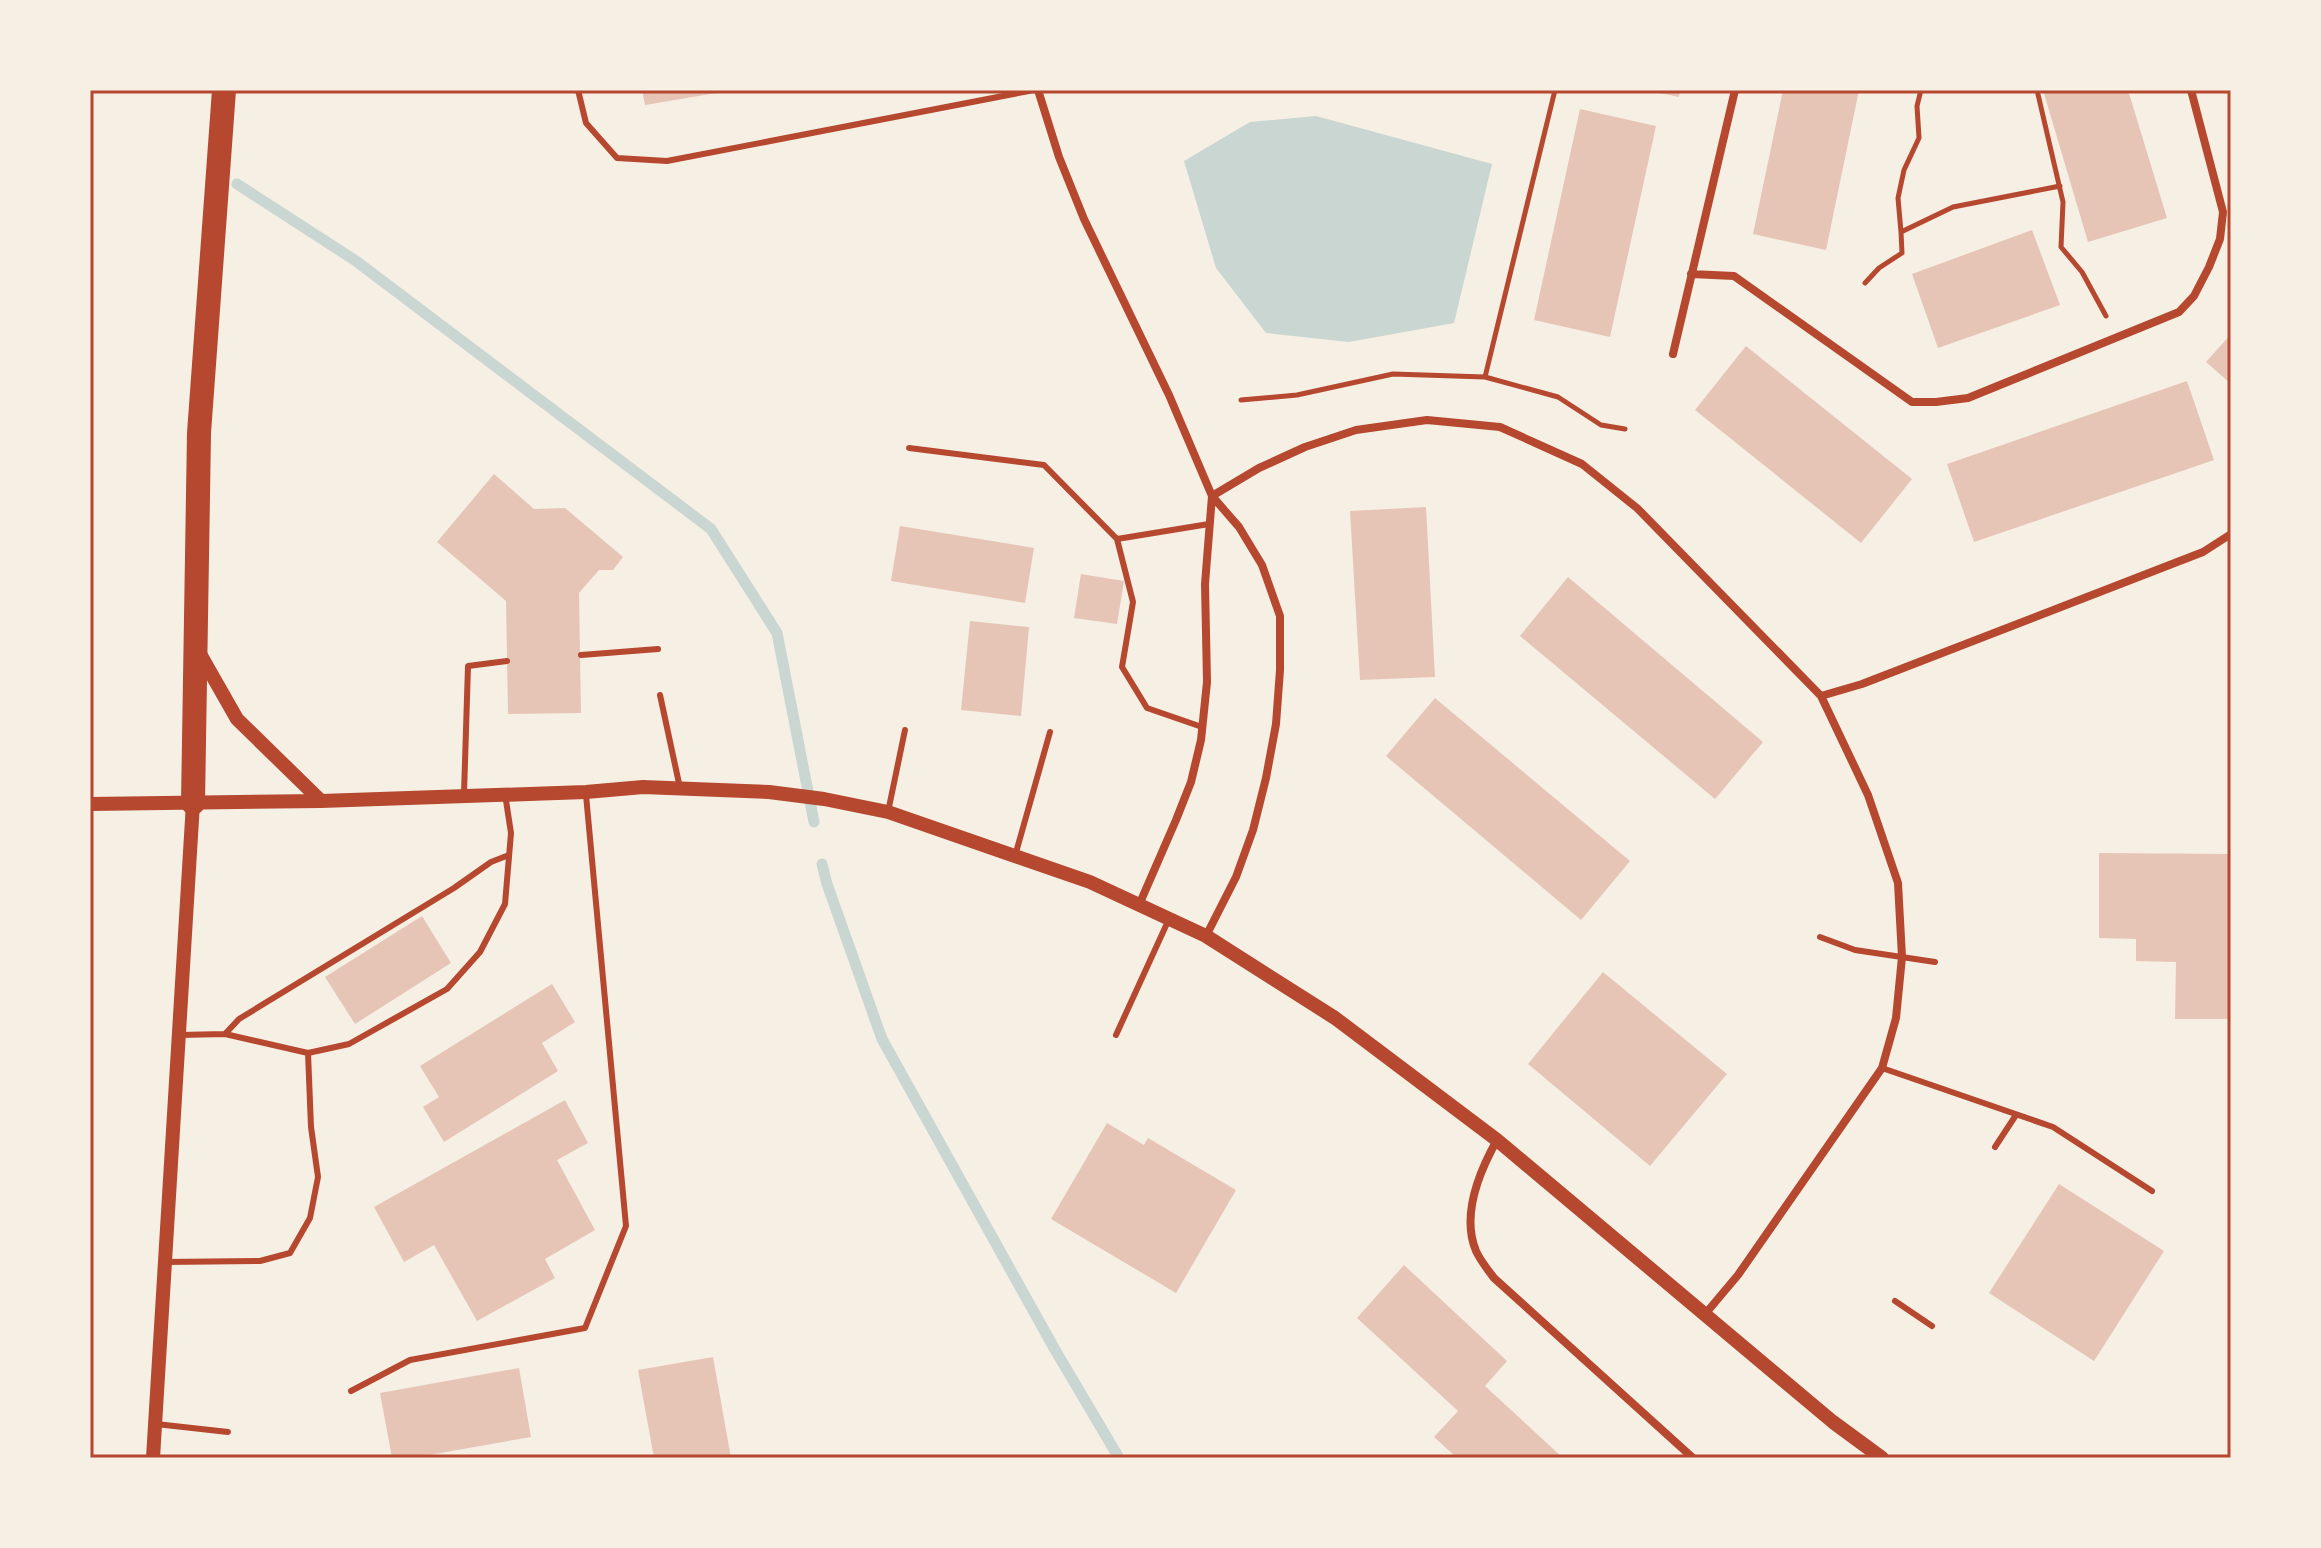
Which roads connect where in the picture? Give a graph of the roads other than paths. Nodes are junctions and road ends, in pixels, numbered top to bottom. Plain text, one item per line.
1 (224, 90) edge
2 (578, 90) edge
3 (1036, 90) edge
4 (1735, 90) edge
5 (2191, 90) edge
6 (1691, 274) junction
7 (1673, 354) dead end
8 (909, 448) dead end
9 (1212, 496) junction
10 (1209, 524) junction
11 (2231, 534) edge
12 (1117, 539) junction
13 (196, 647) junction
14 (658, 649) dead end
15 (581, 655) dead end
16 (507, 661) dead end
17 (660, 695) dead end
18 (1821, 696) junction
19 (1202, 727) junction
20 (905, 730) dead end
21 (1050, 732) dead end
22 (680, 788) junction
23 (586, 792) junction
24 (505, 794) junction
25 (464, 796) junction
26 (321, 801) junction
27 (193, 803) junction
28 (90, 804) edge
29 (888, 812) junction
30 (509, 855) junction
31 (1015, 856) junction
32 (1139, 905) junction
33 (1169, 919) junction
34 (1206, 936) junction
35 (1820, 937) dead end
36 (1902, 957) junction
37 (1935, 962) dead end
38 (225, 1034) junction
39 (178, 1035) junction
40 (1116, 1035) dead end
41 (308, 1053) junction
42 (1882, 1068) junction
43 (2016, 1115) junction
44 (1497, 1140) junction
45 (1995, 1147) dead end
46 (2152, 1191) dead end
47 (164, 1262) junction
48 (1895, 1301) dead end
49 (1706, 1313) junction
50 (1932, 1326) dead end
51 (351, 1391) dead end
52 (155, 1424) junction
53 (228, 1432) dead end
54 (153, 1458) edge
55 (1693, 1458) edge
56 (1882, 1458) edge

1 - 13 highway
2 - 3 lane
3 - 9 street
4 - 6 street
5 - 6 street
6 - 7 street
8 - 12 lane
9 - 10 street
9 - 18 street
9 - 34 street
10 - 12 lane
10 - 19 street
11 - 18 street
12 - 19 lane
13 - 26 street
13 - 27 highway
14 - 15 lane
16 - 25 lane
17 - 22 lane
18 - 36 street
19 - 32 street
20 - 29 lane
21 - 31 lane
22 - 23 street
22 - 29 street
23 - 24 street
23 - 51 lane
24 - 25 street
24 - 30 lane
25 - 26 street
26 - 27 street
27 - 28 street
27 - 39 street
29 - 31 street
30 - 38 lane
30 - 41 lane
31 - 32 street
32 - 33 street
33 - 34 street
33 - 40 lane
34 - 44 street
35 - 36 lane
36 - 37 lane
36 - 42 street
38 - 39 lane
38 - 41 lane
39 - 47 street
41 - 47 lane
42 - 43 lane
42 - 49 street
43 - 45 lane
43 - 46 lane
44 - 49 street
44 - 55 street
47 - 52 street
48 - 50 lane
49 - 56 street
52 - 53 lane
52 - 54 street

